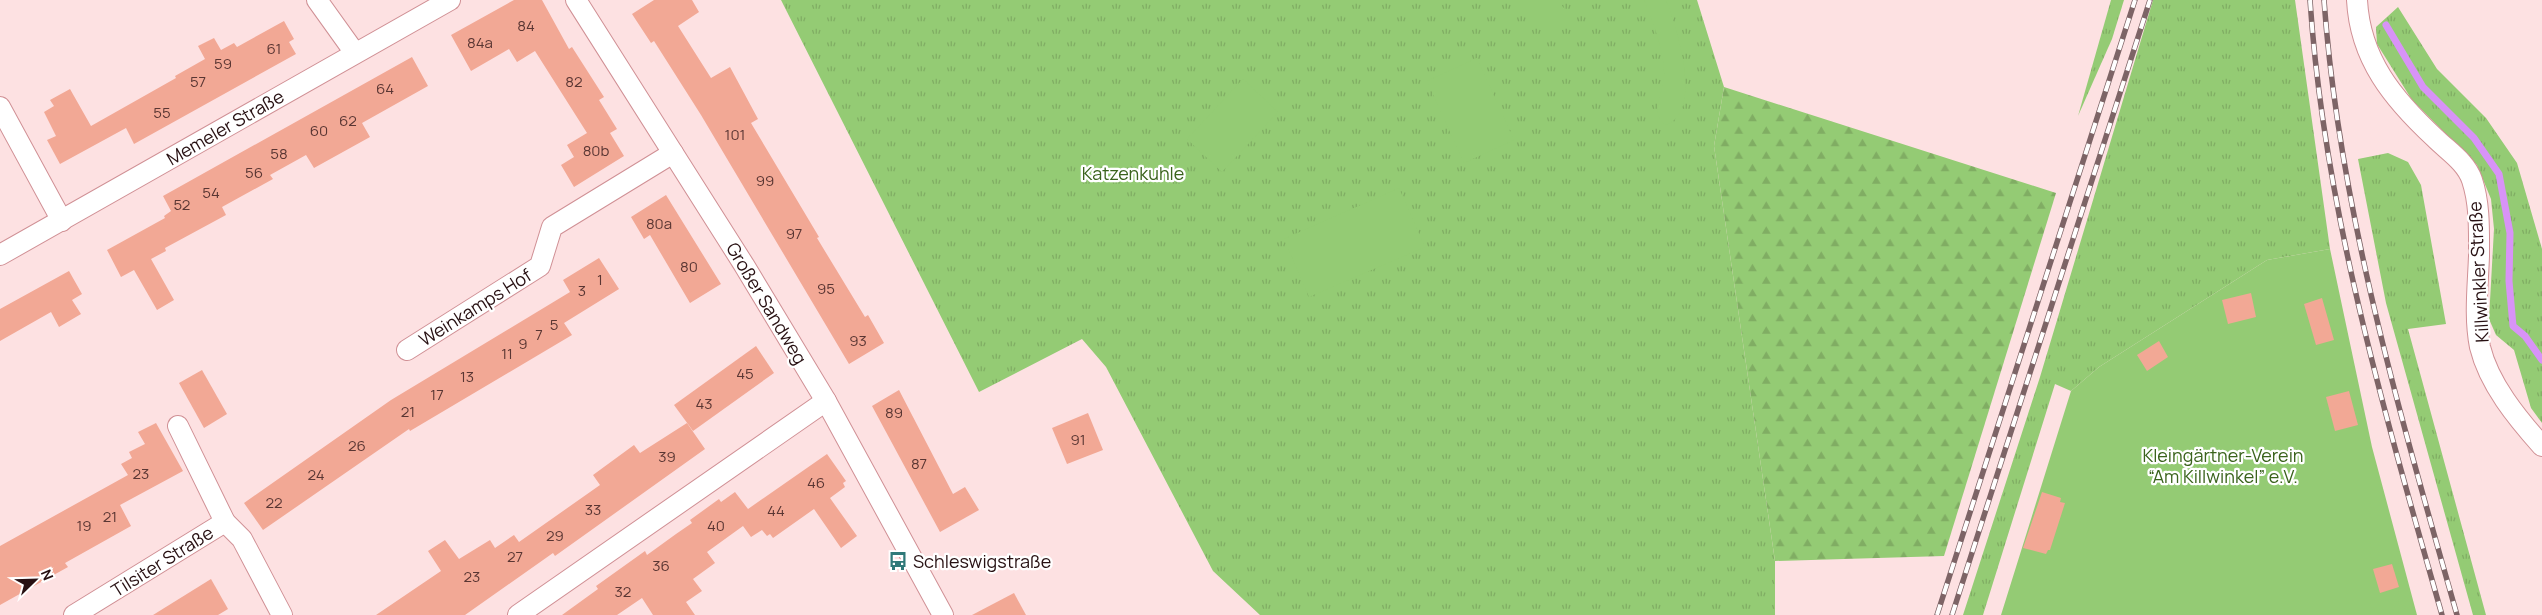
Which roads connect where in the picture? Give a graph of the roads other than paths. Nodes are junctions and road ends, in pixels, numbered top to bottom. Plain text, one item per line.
1 (317, 0) edge
2 (450, 0) edge
3 (576, 0) edge
4 (2357, 0) edge
5 (355, 53) junction
6 (0, 107) edge
7 (674, 153) junction
8 (62, 221) junction
9 (0, 255) edge
10 (408, 350) dead end
11 (826, 400) junction
12 (178, 426) dead end
13 (2542, 446) edge
14 (225, 522) junction
15 (74, 615) edge
16 (282, 615) edge
17 (518, 615) edge
18 (944, 615) edge

1 - 5 street
2 - 5 street, Memeler Straße
3 - 7 street, Großer Sandweg
4 - 13 street, Killwinkler Straße
5 - 8 street, Memeler Straße
6 - 8 street
7 - 10 street, Weinkamps Hof
7 - 11 street, Großer Sandweg
8 - 9 street, Memeler Straße
11 - 17 street
11 - 18 street, Großer Sandweg
12 - 14 street, Tilsiter Straße
14 - 15 street, Tilsiter Straße
14 - 16 street, Tilsiter Straße

